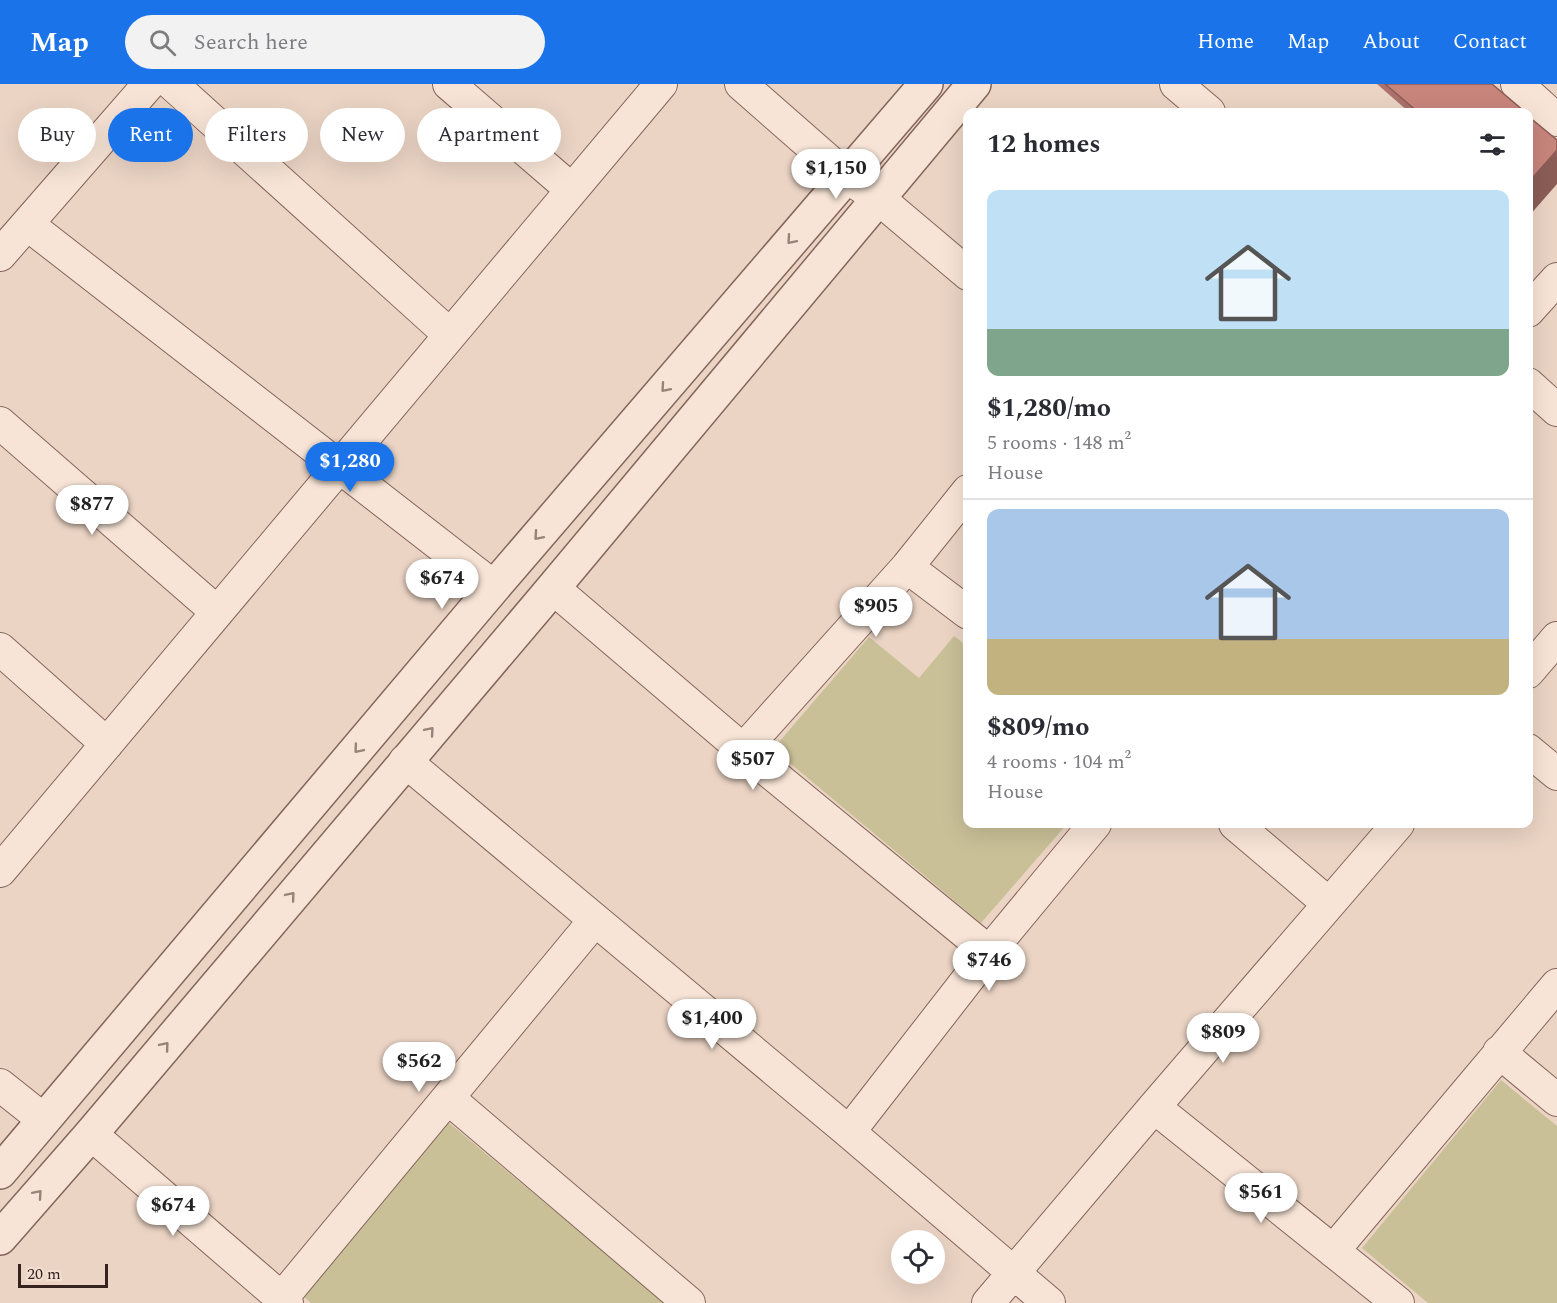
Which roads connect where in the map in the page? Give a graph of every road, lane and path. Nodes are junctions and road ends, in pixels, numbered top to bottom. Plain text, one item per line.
1 (149, 84) edge
2 (172, 84) edge
3 (449, 84) edge
4 (662, 84) edge
5 (741, 84) edge
6 (926, 84) edge
7 (974, 84) edge
8 (1176, 84) edge
9 (1517, 84) edge
10 (1204, 108) edge
11 (1557, 120) edge
12 (846, 176) junction
13 (572, 190) junction
14 (878, 198) junction
15 (27, 224) junction
16 (0, 255) edge
17 (963, 270) edge
18 (1557, 279) edge
19 (1533, 305) edge
20 (450, 335) junction
21 (1533, 388) edge
22 (1557, 410) edge
23 (0, 423) edge
24 (339, 467) junction
25 (963, 497) edge
26 (907, 567) junction
27 (494, 587) junction
28 (553, 588) junction
29 (963, 609) edge
30 (217, 612) junction
31 (1557, 638) edge
32 (0, 649) edge
33 (1533, 666) edge
34 (107, 744) junction
35 (743, 750) junction
36 (1533, 754) edge
37 (405, 761) junction
38 (1557, 774) edge
39 (1092, 828) edge
40 (1240, 828) edge
41 (1395, 828) edge
42 (0, 871) edge
43 (1329, 904) junction
44 (596, 920) junction
45 (989, 952) junction
46 (1557, 985) edge
47 (1499, 1052) junction
48 (0, 1085) edge
49 (448, 1098) junction
50 (1557, 1100) edge
51 (1154, 1107) junction
52 (44, 1120) junction
53 (849, 1132) junction
54 (91, 1134) junction
55 (0, 1172) edge
56 (0, 1238) edge
57 (1334, 1251) junction
58 (1012, 1273) junction
59 (284, 1301) edge
60 (689, 1303) edge
61 (988, 1303) edge
62 (1049, 1303) edge
63 (1398, 1303) edge

1 - 15 street
2 - 20 street
3 - 13 street
4 - 13 street
5 - 12 street
6 - 12 street
7 - 14 street
8 - 10 street
9 - 11 street
12 - 14 street
12 -> 27 street
13 - 20 street
14 - 17 street
14 - 28 street
15 - 16 street
15 - 24 street
18 - 19 street
20 - 24 street
21 - 22 street
23 - 30 street
24 - 27 street
24 - 30 street
25 - 26 street
26 - 29 street
26 - 35 street
27 -> 52 street
28 - 35 street
37 -> 28 street
30 - 34 street
31 - 33 street
32 - 34 street
34 - 42 street
35 - 45 street
36 - 38 street
37 - 44 street
54 -> 37 street
39 - 45 street
40 - 43 street
41 - 43 street
43 - 51 street
44 - 49 street
44 - 53 street
45 - 53 street
46 - 47 street
47 - 50 street
47 - 57 street
48 - 52 street
49 - 59 street
49 - 60 street
51 - 57 street
51 - 58 street
52 - 55 street
53 - 58 street
56 -> 54 street
54 - 59 street
57 - 63 street
58 - 61 street
58 - 62 street

